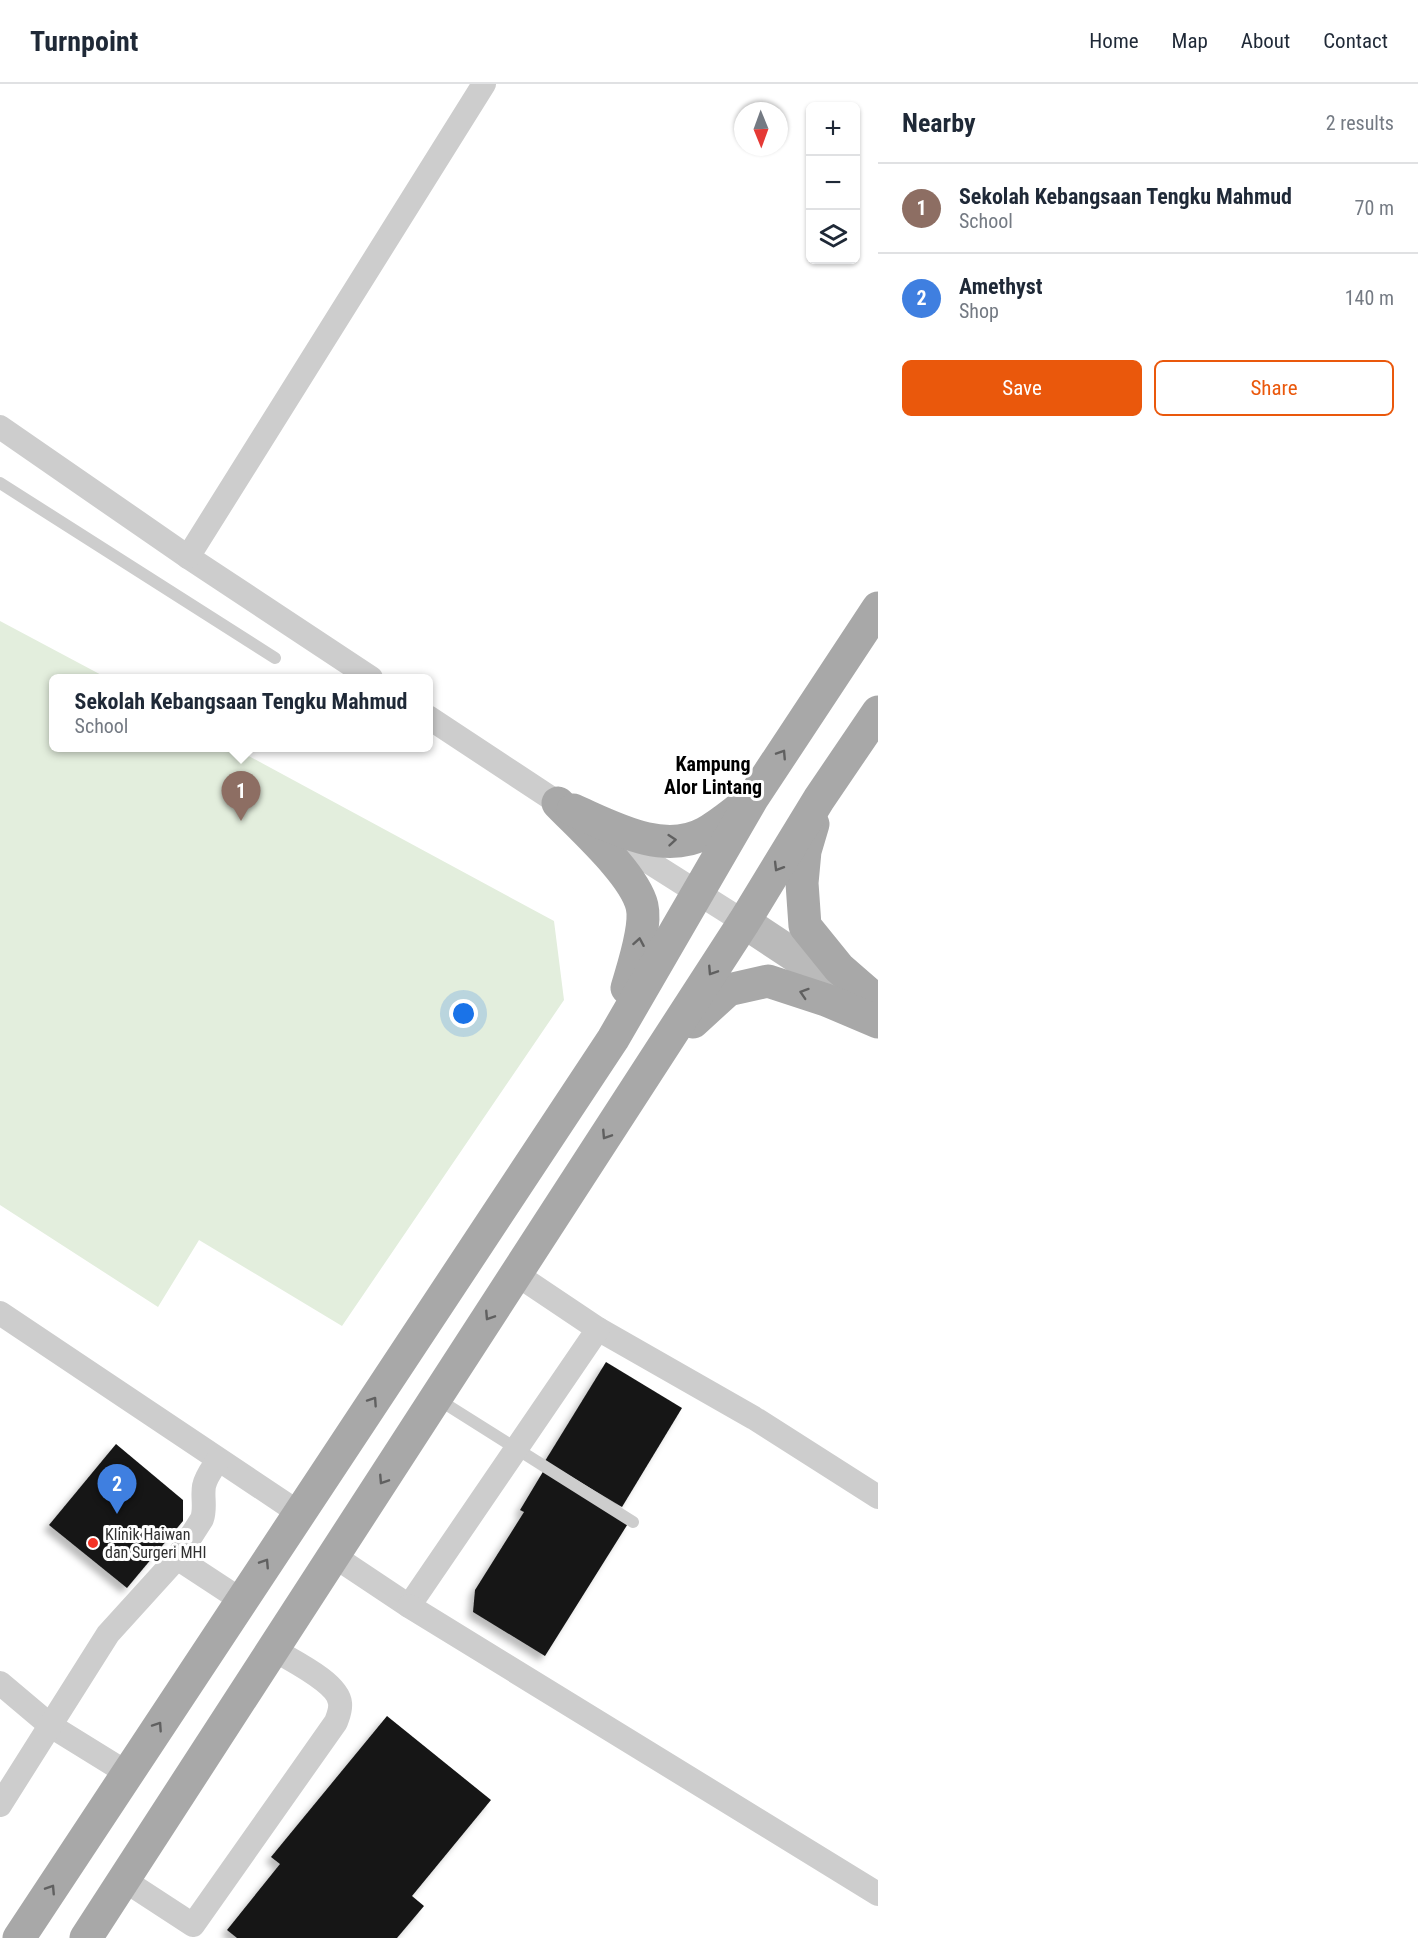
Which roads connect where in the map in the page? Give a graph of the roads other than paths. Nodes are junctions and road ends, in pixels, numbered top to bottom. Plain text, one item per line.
1 (484, 84) edge
2 (0, 426) edge
3 (0, 483) edge
4 (188, 557) junction
5 (878, 608) edge
6 (275, 658) dead end
7 (364, 674) edge
8 (878, 712) edge
9 (433, 720) edge
10 (819, 799) junction
11 (752, 800) junction
12 (558, 803) junction
13 (696, 893) junction
14 (744, 922) junction
15 (878, 1002) edge
16 (878, 1011) edge
17 (878, 1022) edge
18 (613, 1039) junction
19 (658, 1055) junction
20 (516, 1274) junction
21 (0, 1313) edge
22 (598, 1329) junction
23 (436, 1398) junction
24 (516, 1449) junction
25 (218, 1460) junction
26 (878, 1497) edge
27 (299, 1513) junction
28 (633, 1522) dead end
29 (334, 1556) junction
30 (177, 1558) junction
31 (241, 1600) junction
32 (409, 1606) junction
33 (273, 1649) junction
34 (0, 1683) edge
35 (51, 1726) junction
36 (127, 1773) junction
37 (0, 1805) edge
38 (124, 1880) junction
39 (878, 1894) edge
40 (202, 1931) edge
41 (19, 1938) edge
42 (86, 1938) edge

1 - 4 street
2 - 4 street
3 - 6 lane
4 - 7 street
11 -> 5 main road
8 - 10 main road
9 - 12 street
10 -> 14 main road
10 - 15 main road
12 -> 11 main road
11 - 13 main road
12 - 13 street
18 -> 12 main road
13 - 14 street
13 - 18 main road
14 - 16 street
14 -> 19 main road
17 -> 19 main road
27 -> 18 main road
19 -> 20 main road
20 - 22 street
20 -> 23 main road
21 - 25 street
22 - 24 street
22 - 26 street
23 - 24 lane
23 -> 29 main road
24 - 28 lane
24 - 32 street
25 - 27 street
25 - 30 street
31 -> 27 main road
29 - 32 street
29 - 33 main road
30 - 31 street
30 - 35 street
36 -> 31 main road
32 - 39 street
33 - 38 main road
33 - 40 street
34 - 35 street
35 - 36 street
35 - 37 street
41 -> 36 main road
38 - 40 street
38 - 42 main road

